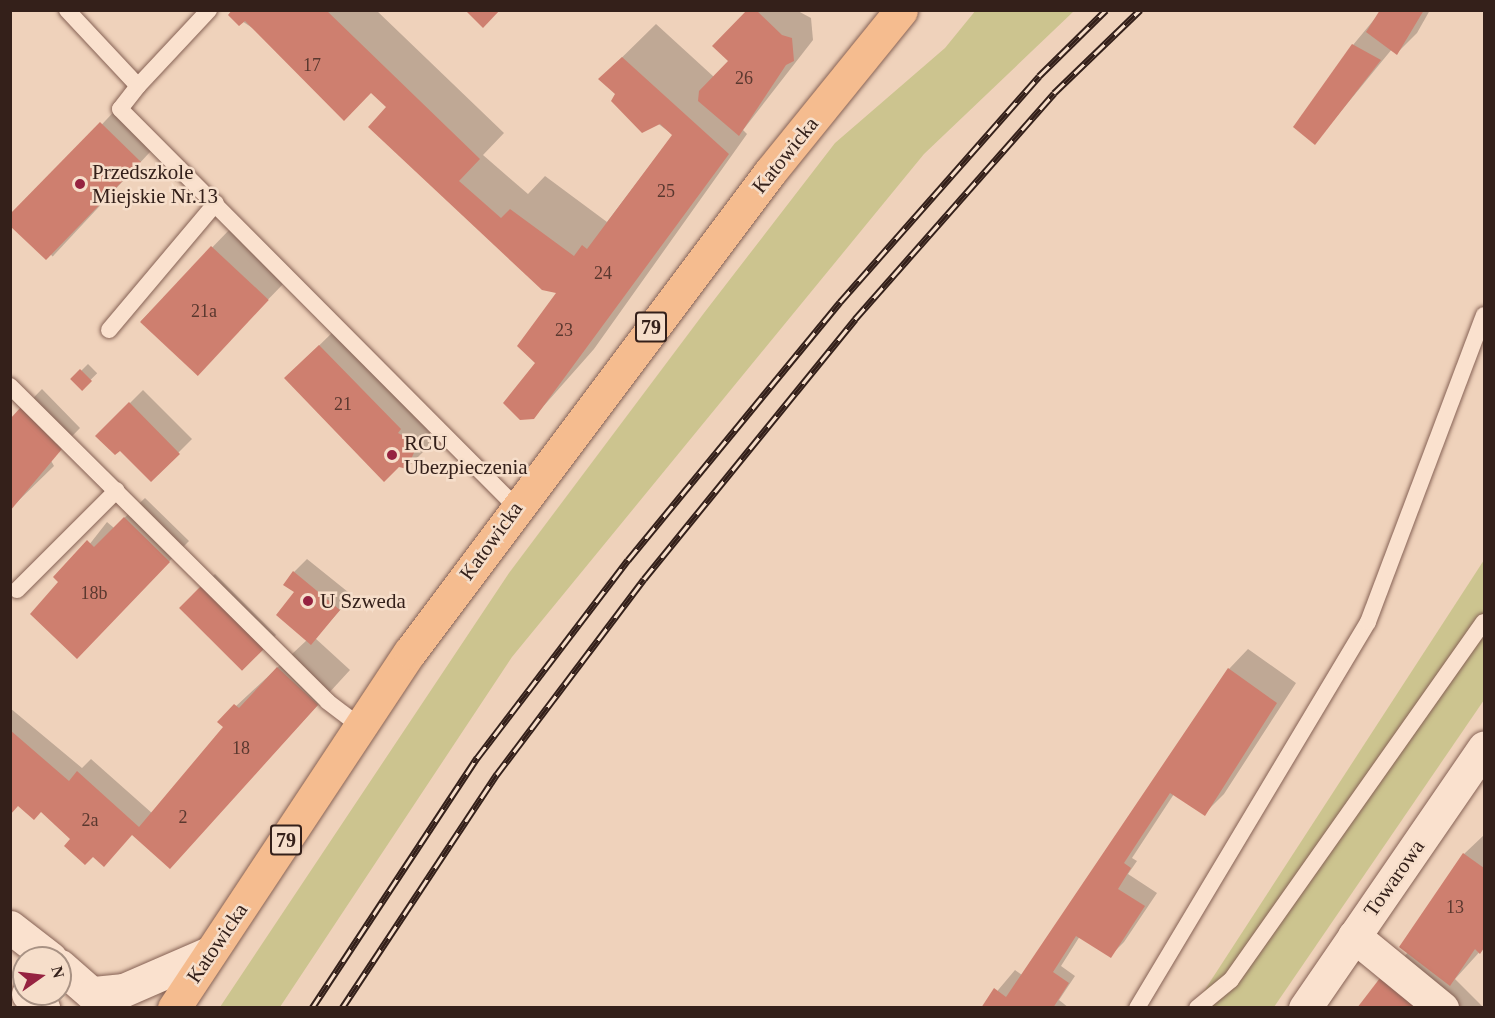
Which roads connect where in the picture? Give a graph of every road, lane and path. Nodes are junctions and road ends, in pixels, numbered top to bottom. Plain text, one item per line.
1 (66, 10) edge
2 (209, 10) edge
3 (901, 10) edge
4 (138, 86) junction
5 (216, 203) junction
6 (1485, 315) edge
7 (109, 330) dead end
8 (10, 386) edge
9 (117, 490) junction
10 (516, 507) junction
11 (17, 590) dead end
12 (1485, 622) edge
13 (362, 727) junction
14 (1485, 748) edge
15 (10, 927) edge
16 (1354, 936) junction
17 (35, 946) edge
18 (209, 953) junction
19 (72, 976) edge
20 (101, 1000) edge
21 (174, 1008) edge
22 (1137, 1008) edge
23 (1197, 1008) edge
24 (1305, 1008) edge
25 (1442, 1008) edge

1 - 4 lane
2 - 4 lane
3 - 10 main road, Katowicka / 79
4 - 5 lane
5 - 7 lane
5 - 10 lane
6 - 22 lane
8 - 9 lane
9 - 11 lane
9 - 13 lane
10 - 13 main road, Katowicka / 79
12 - 23 lane
13 - 18 main road, Katowicka / 79
14 - 16 street, Towarowa
15 - 17 street
16 - 24 street, Towarowa
16 - 25 street
18 - 20 street
18 - 21 main road, Katowicka / 79
19 - 20 street

